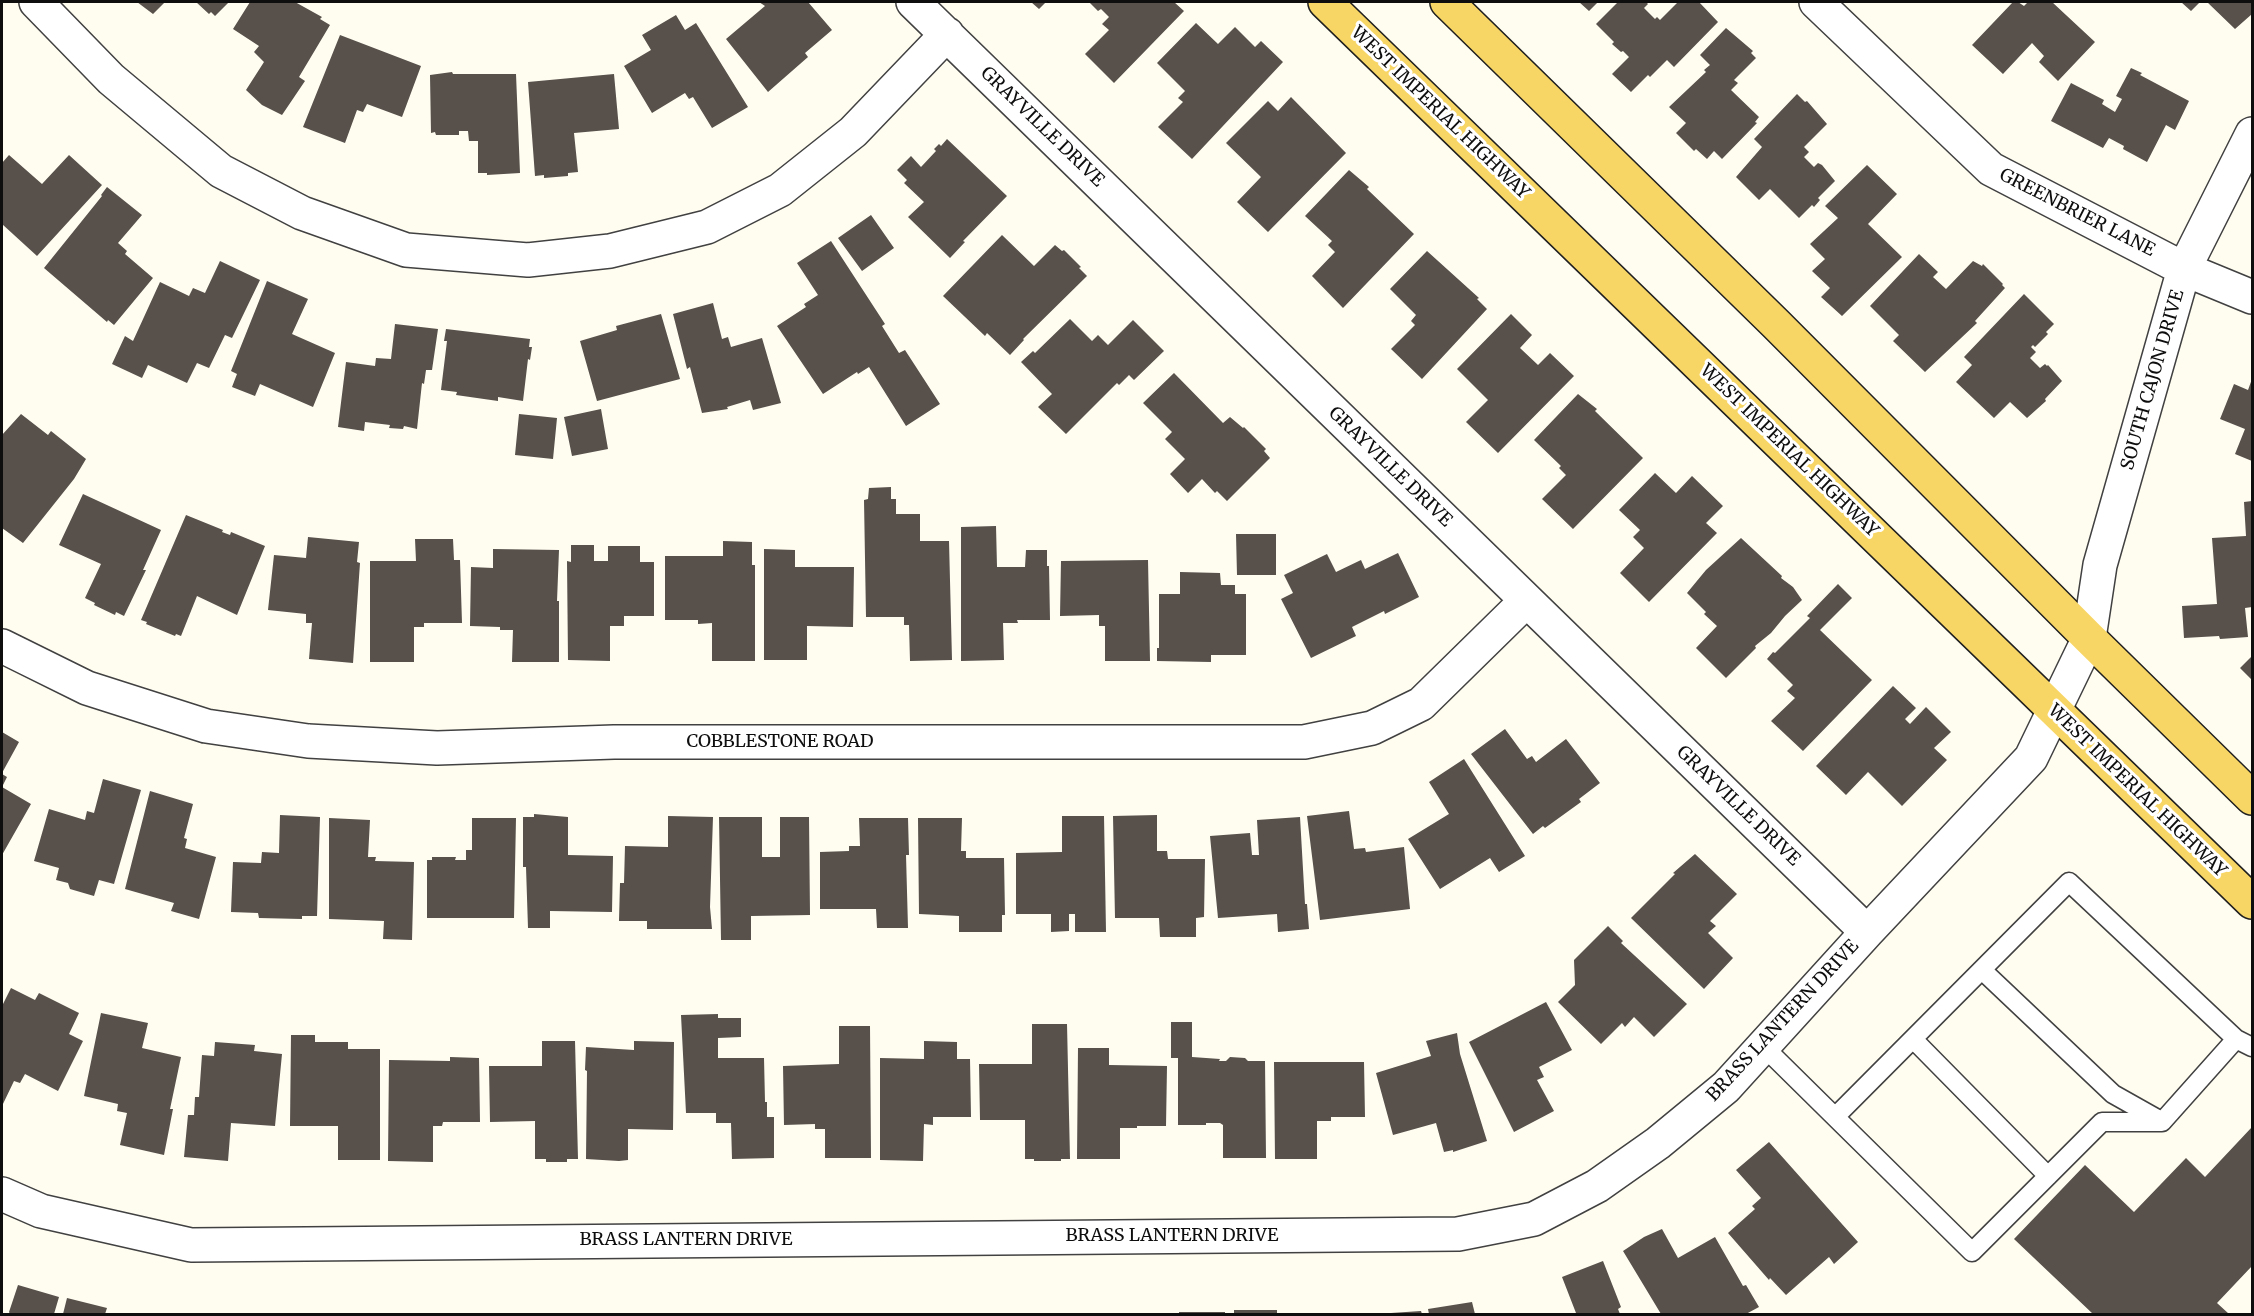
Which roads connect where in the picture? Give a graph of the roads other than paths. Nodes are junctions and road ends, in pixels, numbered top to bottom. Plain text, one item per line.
1 (36, 2) edge
2 (913, 2) edge
3 (1325, 2) edge
4 (1447, 2) edge
5 (1816, 2) edge
6 (946, 34) junction
7 (2253, 134) edge
8 (2184, 268) junction
9 (2253, 297) edge
10 (1526, 601) junction
11 (2089, 638) junction
12 (2, 646) edge
13 (2054, 711) junction
14 (2253, 798) edge
15 (2253, 902) edge
16 (1868, 932) junction
17 (1982, 970) junction
18 (1913, 1039) junction
19 (2236, 1039) junction
20 (1763, 1046) junction
21 (2253, 1047) edge
22 (1835, 1117) junction
23 (2162, 1122) junction
24 (2048, 1176) junction
25 (2, 1194) edge

1 - 6 street
2 - 6 street, GRAYVILLE DRIVE
3 - 13 main road, WEST IMPERIAL HIGHWAY
4 - 11 main road
5 - 8 street, GREENBRIER LANE
6 - 10 street, GRAYVILLE DRIVE
7 - 8 street, SOUTH CAJON DRIVE
8 - 9 street, GREENBRIER LANE
8 - 11 street, SOUTH CAJON DRIVE
10 - 12 street, COBBLESTONE ROAD
10 - 16 street, GRAYVILLE DRIVE
11 - 13 street, BRASS LANTERN DRIVE
11 - 14 main road
13 - 15 main road, WEST IMPERIAL HIGHWAY
13 - 16 street, BRASS LANTERN DRIVE
16 - 20 street, BRASS LANTERN DRIVE
17 - 18 lane
17 - 19 lane
17 - 23 lane
18 - 22 lane
18 - 24 lane
19 - 21 lane
19 - 23 lane
20 - 22 lane
20 - 25 street, BRASS LANTERN DRIVE
22 - 24 lane
23 - 24 lane

